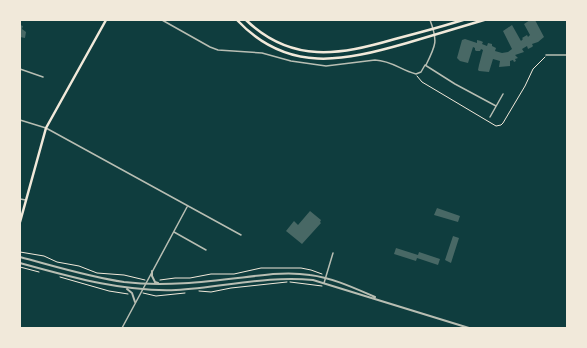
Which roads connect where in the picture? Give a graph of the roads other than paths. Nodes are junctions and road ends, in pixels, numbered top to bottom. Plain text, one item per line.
1 (106, 20) edge
2 (162, 20) edge
3 (237, 20) edge
4 (246, 20) edge
5 (430, 20) edge
6 (463, 20) edge
7 (484, 20) edge
8 (432, 29) junction
9 (434, 35) junction
10 (567, 54) edge
11 (546, 55) road end
12 (425, 65) junction
13 (20, 69) edge
14 (43, 78) dead end
15 (503, 94) dead end
16 (496, 106) junction
17 (490, 117) dead end
18 (20, 120) edge
19 (46, 128) junction
20 (20, 199) edge
21 (26, 200) junction
22 (187, 207) junction
23 (20, 222) edge
24 (174, 232) junction
25 (241, 235) dead end
26 (206, 250) dead end
27 (334, 253) dead end
28 (20, 257) edge
29 (20, 263) edge
30 (152, 271) junction
31 (326, 277) junction
32 (324, 282) junction
33 (145, 284) junction
34 (163, 284) junction
35 (126, 288) junction
36 (142, 289) junction
37 (135, 302) junction
38 (389, 302) junction
39 (122, 328) edge
40 (469, 328) edge

1 - 19 main road
2 - 12 street
3 - 9 main road
4 - 8 main road
5 - 8 street
6 - 8 main road
7 - 9 main road
8 - 9 street
9 - 12 street
10 - 11 street
12 - 16 street
13 - 14 street
15 - 16 street
16 - 17 street
18 - 19 street
19 - 21 main road
19 - 22 street
20 - 21 street
21 - 23 main road
22 - 24 street
22 - 25 street
24 - 26 street
24 - 30 street
27 - 31 street
28 - 33 street
29 - 35 street
30 - 33 street
30 - 34 street
31 - 32 street
31 - 34 street
31 - 38 street
32 - 36 street
32 - 38 street
33 - 34 street
33 - 36 street
35 - 36 street
35 - 37 street
36 - 37 street
37 - 39 street
38 - 40 street

